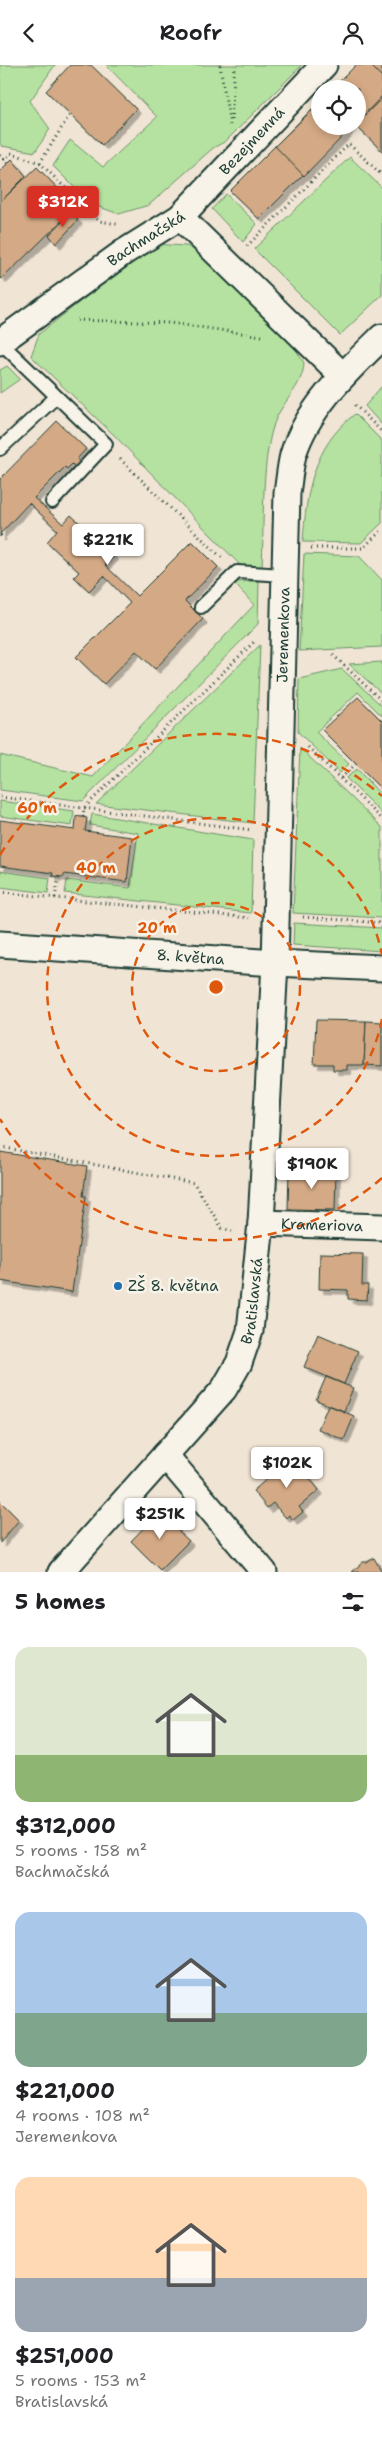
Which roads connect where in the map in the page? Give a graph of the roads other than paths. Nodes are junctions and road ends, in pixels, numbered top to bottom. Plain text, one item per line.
1 (324, 65) edge
2 (180, 217) junction
3 (382, 337) edge
4 (0, 342) edge
5 (343, 376) junction
6 (56, 397) junction
7 (0, 449) edge
8 (52, 502) dead end
9 (284, 575) junction
10 (201, 607) dead end
11 (0, 944) edge
12 (275, 963) junction
13 (382, 968) edge
14 (382, 1227) edge
15 (260, 1230) junction
16 (166, 1455) junction
17 (61, 1572) edge
18 (264, 1572) edge

1 - 2 street, Bezejmenná
2 - 4 street, Bachmačská
2 - 5 street, Bachmačská
3 - 5 street, Jeremenkova
4 - 6 lane
5 - 9 street, Jeremenkova
6 - 7 lane
6 - 8 lane
9 - 10 lane
9 - 12 street, Jeremenkova
11 - 12 street, 8. května
12 - 13 street, 8. května
12 - 15 street, Bratislavská
14 - 15 street, Krameriova
15 - 16 street, Bratislavská
16 - 17 street, Bratislavská
16 - 18 street

